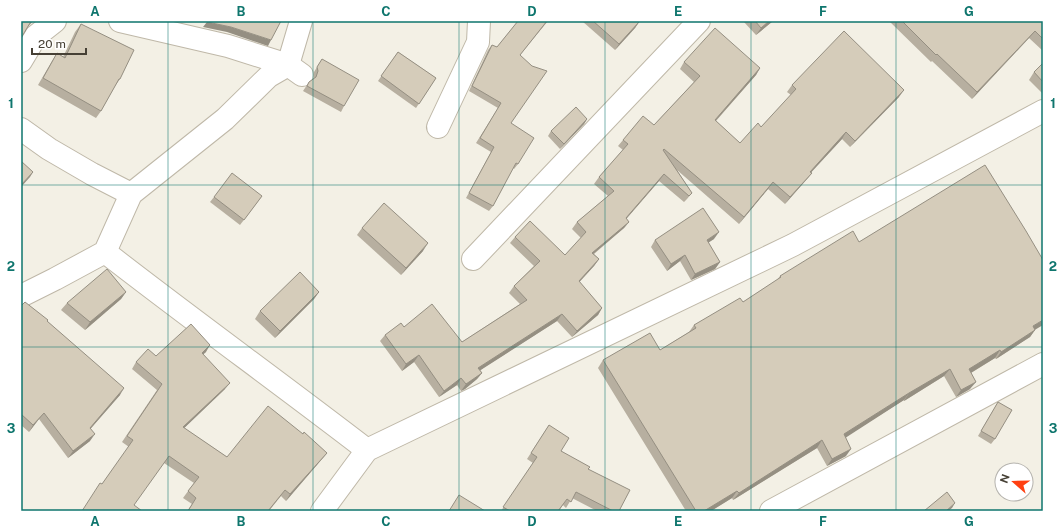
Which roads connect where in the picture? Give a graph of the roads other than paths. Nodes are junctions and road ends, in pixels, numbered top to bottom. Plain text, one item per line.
1 (55, 21) edge
2 (120, 21) edge
3 (301, 21) edge
4 (479, 21) edge
5 (699, 21) edge
6 (21, 61) edge
7 (295, 70) junction
8 (1043, 111) edge
9 (438, 127) dead end
10 (21, 129) edge
11 (131, 194) junction
12 (105, 252) junction
13 (473, 259) dead end
14 (21, 296) edge
15 (1043, 364) edge
16 (367, 450) junction
17 (322, 511) edge
18 (771, 511) edge

1 - 6 street
2 - 7 street
3 - 7 street
4 - 9 street
5 - 13 street
7 - 11 street
8 - 16 street
10 - 11 street
11 - 12 street
12 - 14 street
12 - 16 street
15 - 18 street
16 - 17 street

